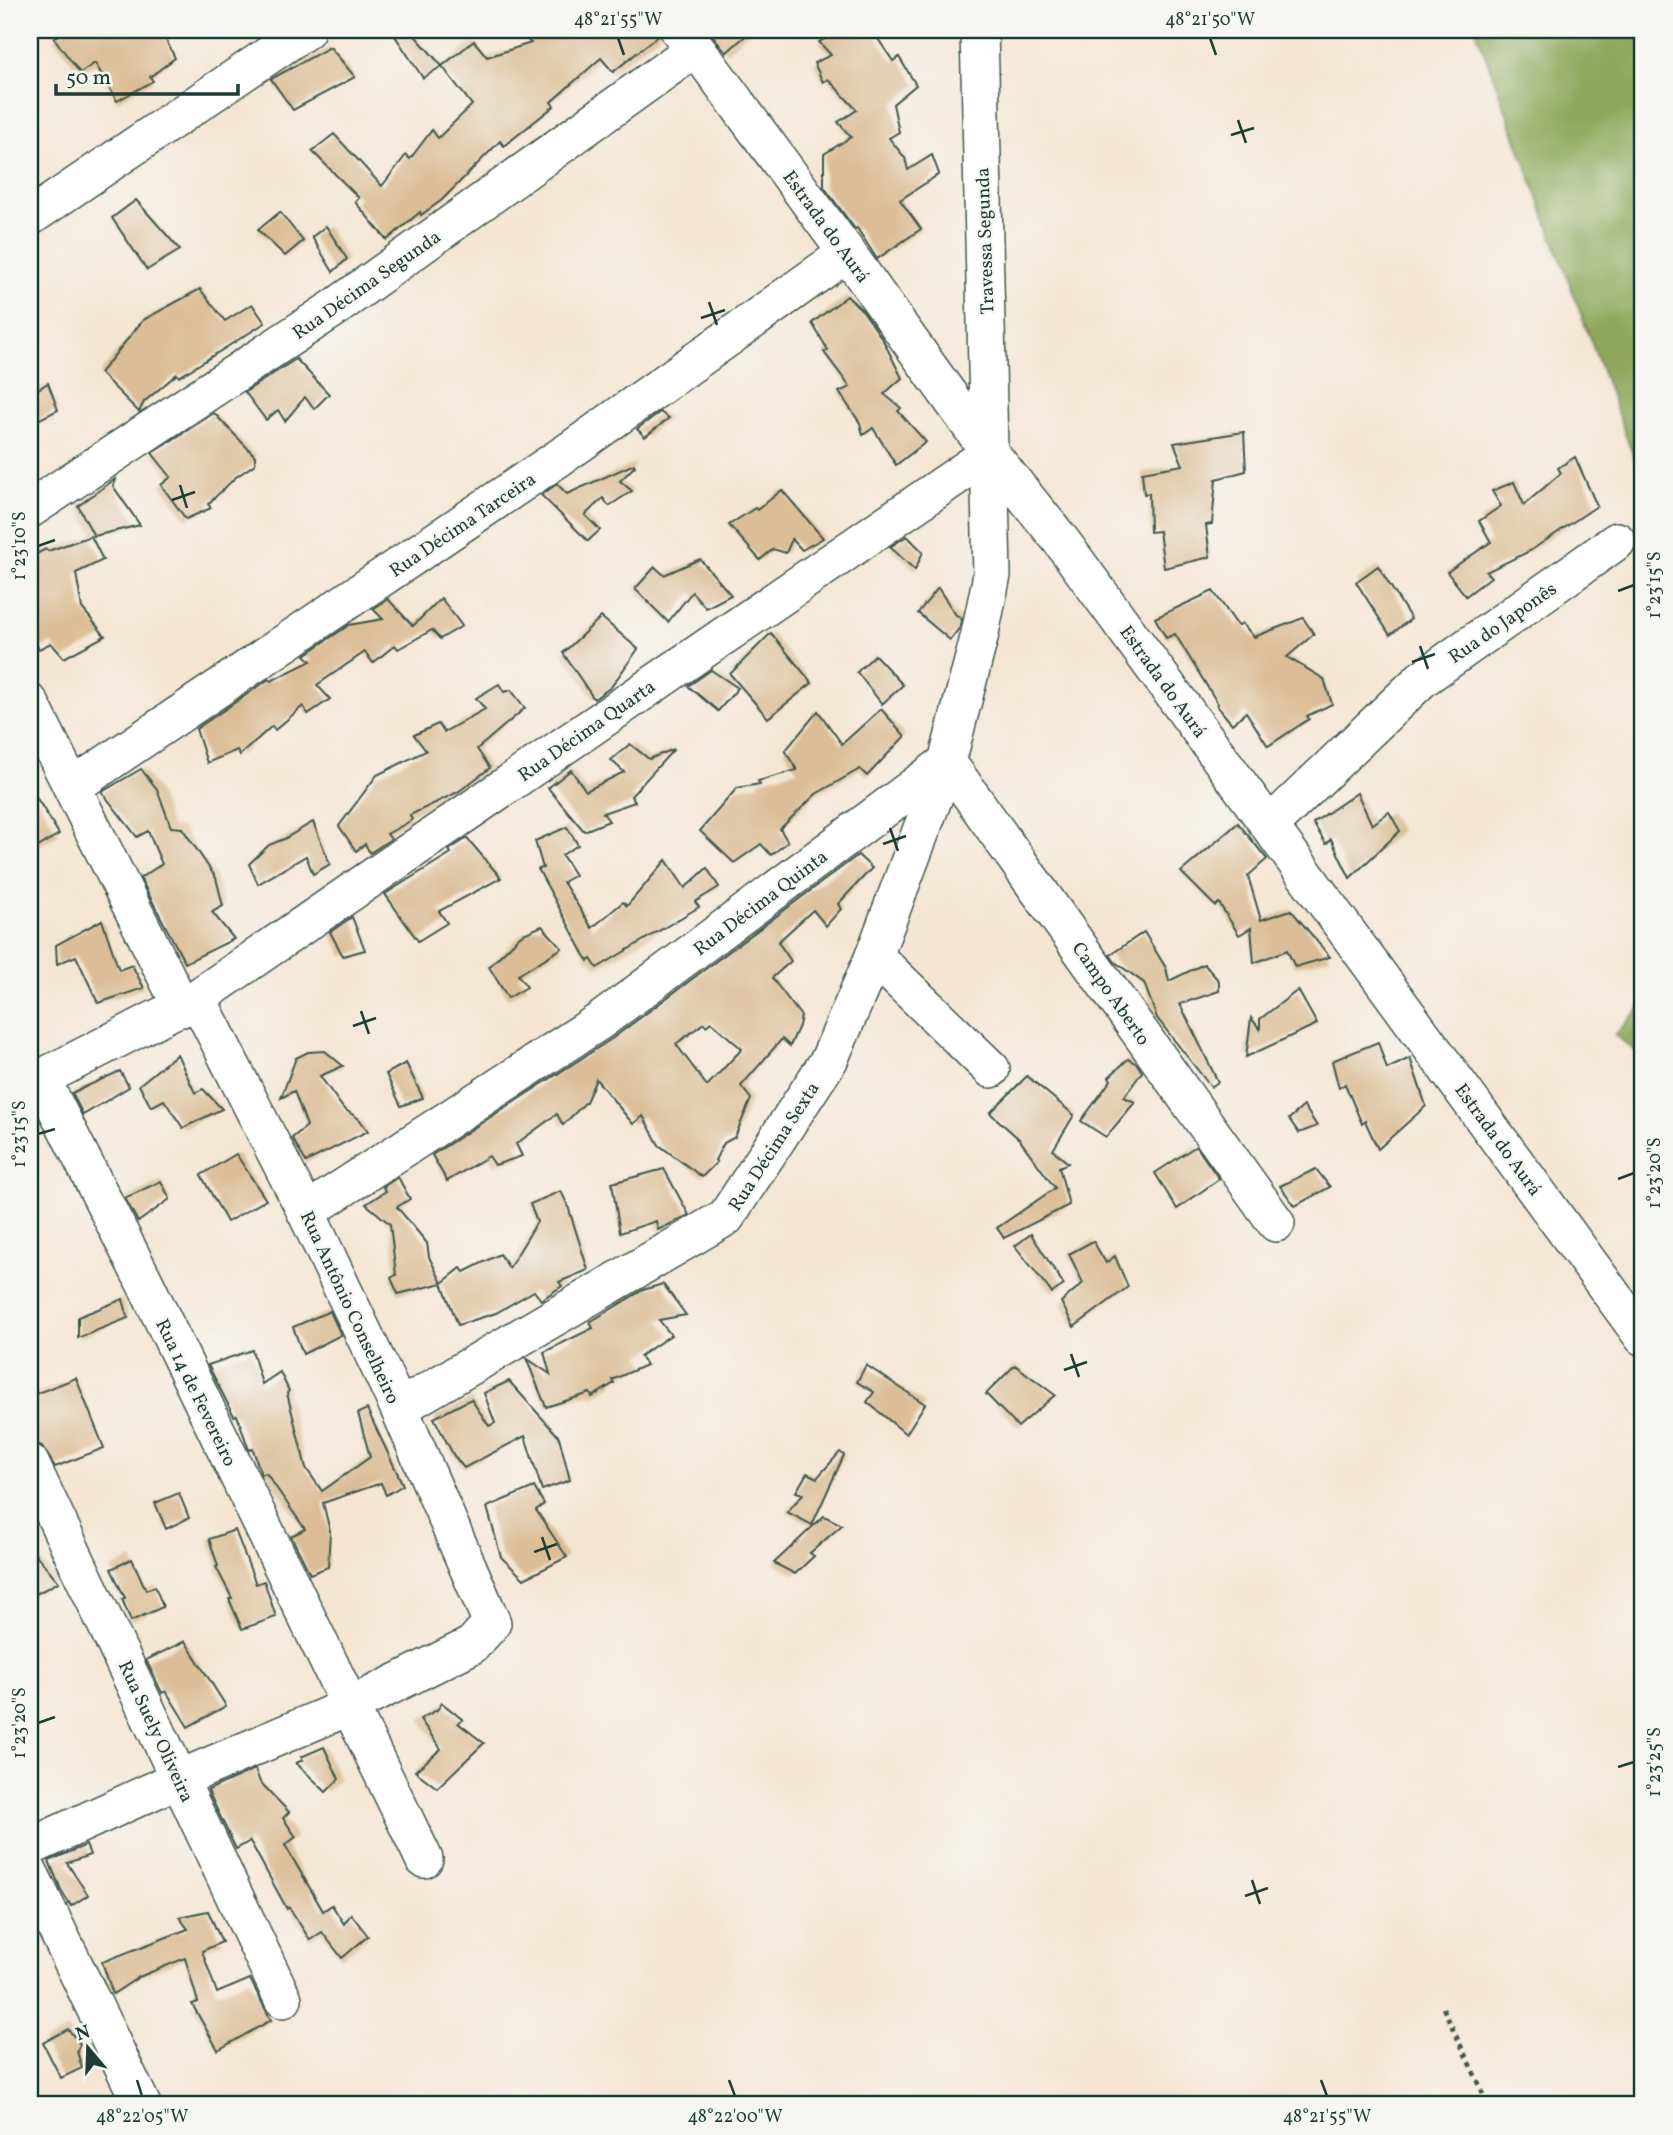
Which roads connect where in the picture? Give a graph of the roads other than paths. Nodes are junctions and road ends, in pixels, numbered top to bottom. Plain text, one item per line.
1 (306, 30) edge
2 (979, 30) edge
3 (687, 39) edge
4 (30, 217) edge
5 (847, 253) junction
6 (990, 453) junction
7 (30, 509) edge
8 (1617, 541) dead end
9 (30, 704) edge
10 (947, 762) junction
11 (72, 787) junction
12 (1270, 825) junction
13 (873, 956) junction
14 (190, 1003) junction
15 (991, 1069) dead end
16 (36, 1081) edge
17 (306, 1212) junction
18 (1276, 1223) dead end
19 (1643, 1337) edge
20 (399, 1408) junction
21 (30, 1463) edge
22 (348, 1707) junction
23 (179, 1779) junction
24 (30, 1847) edge
25 (424, 1859) dead end
26 (30, 1874) edge
27 (283, 1999) dead end
28 (142, 2105) edge

1 - 4 street
2 - 6 street, Travessa Segunda
3 - 5 street, Estrada do Aurá
3 - 7 street, Rua Décima Segunda
5 - 6 street, Estrada do Aurá
5 - 11 street, Rua Décima Tarceira
6 - 10 street
6 - 12 street, Estrada do Aurá
6 - 14 street, Rua Décima Quarta
8 - 12 street, Rua do Japonês
9 - 11 street, Rua Antônio Conselheiro
10 - 13 street, Rua Décima Sexta
10 - 17 street, Rua Décima Quinta
10 - 18 street, Campo Aberto
11 - 14 street, Rua Antônio Conselheiro
12 - 19 street, Estrada do Aurá
13 - 15 street
13 - 20 street, Rua Décima Sexta
14 - 16 street, Rua Décima Quarta
14 - 17 street, Rua Antônio Conselheiro
16 - 22 street, Rua 14 de Fevereiro
17 - 20 street, Rua Antônio Conselheiro
20 - 22 street, Rua Antônio Conselheiro
21 - 23 street, Rua Suely Oliveira
22 - 23 street
22 - 25 street
23 - 24 street
23 - 27 street, Rua Suely Oliveira
26 - 28 street

